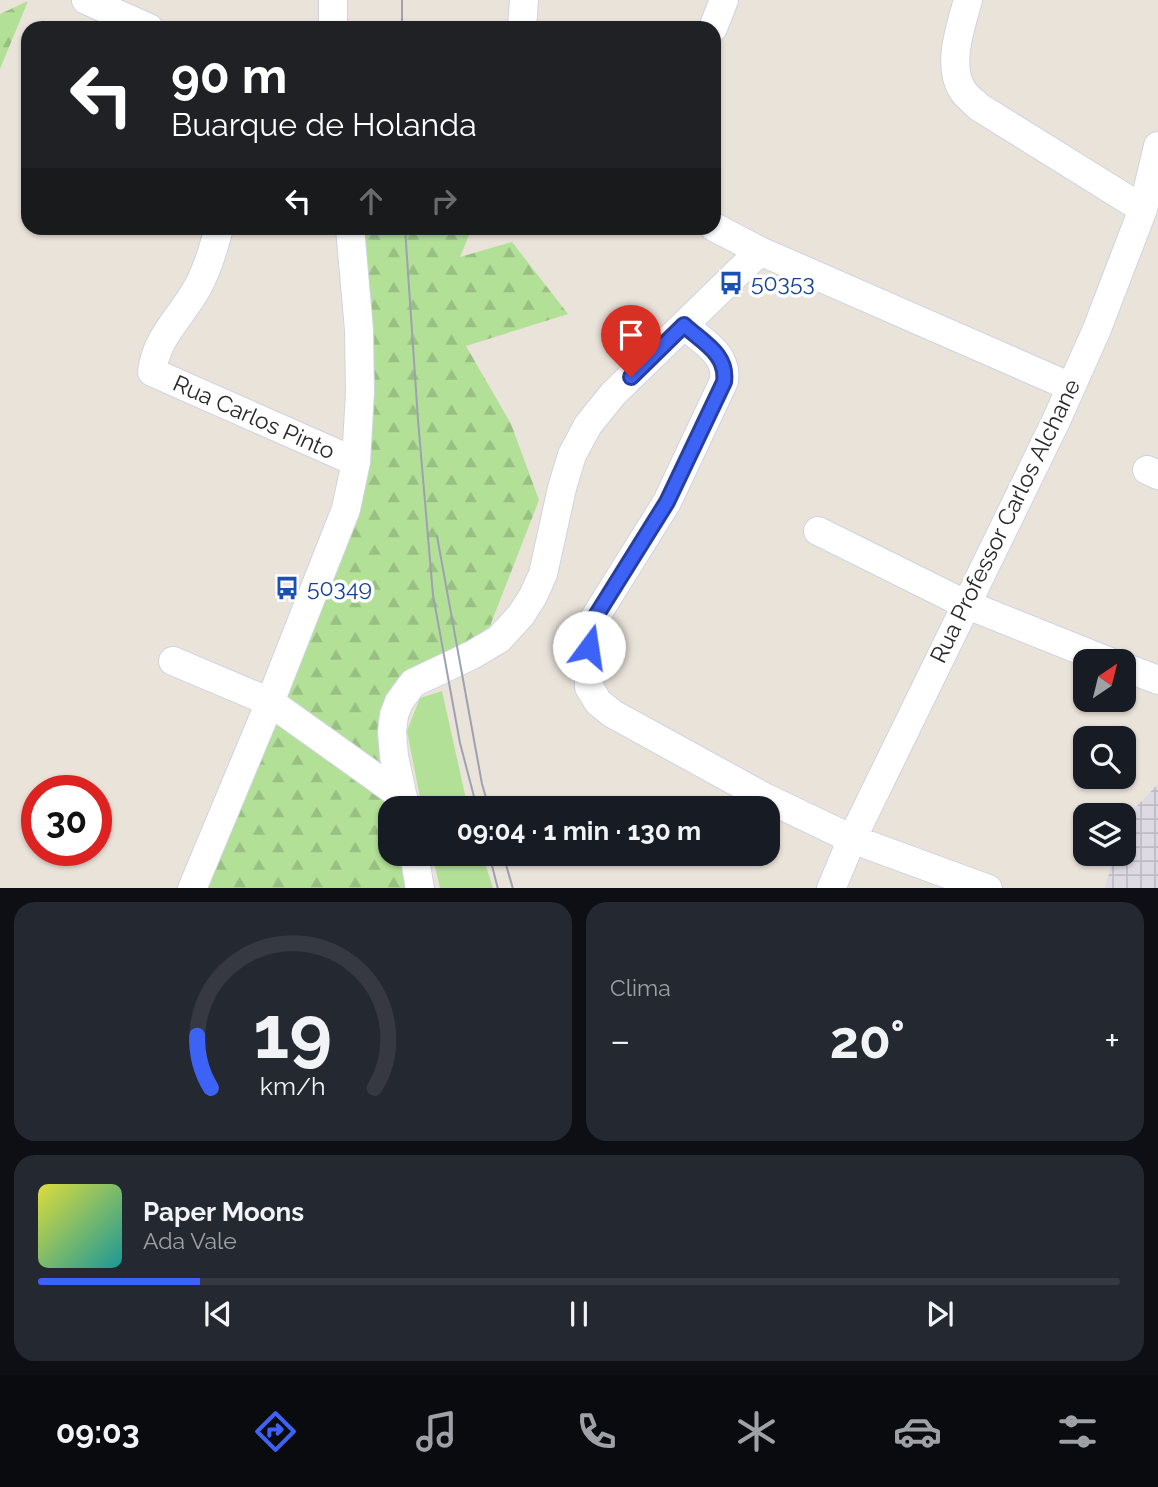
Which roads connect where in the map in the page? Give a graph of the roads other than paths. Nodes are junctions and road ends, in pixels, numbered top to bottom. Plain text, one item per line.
1 (86, 0) edge
2 (524, 0) edge
3 (724, 0) edge
4 (968, 0) edge
5 (133, 21) edge
6 (522, 21) edge
7 (716, 21) edge
8 (1158, 146) edge
9 (1143, 209) junction
10 (721, 231) edge
11 (217, 235) edge
12 (350, 235) edge
13 (760, 251) junction
14 (684, 325) junction
15 (1070, 387) junction
16 (356, 462) junction
17 (818, 531) dead end
18 (965, 604) junction
19 (1078, 649) edge
20 (173, 661) dead end
21 (1136, 672) edge
22 (1158, 680) edge
23 (270, 702) junction
24 (395, 796) edge
25 (403, 796) edge
26 (852, 839) junction
27 (416, 866) edge
28 (192, 888) edge
29 (420, 888) edge
30 (831, 888) edge
31 (988, 888) edge

1 - 5 street
2 - 6 street
3 - 7 street
4 - 9 street
8 - 9 street, Rua Professor Carlos Alchane
9 - 15 street, Rua Professor Carlos Alchane
10 - 13 street
11 - 16 street, Rua Carlos Pinto
12 - 16 street
13 - 14 street
13 - 15 street
14 - 25 street
14 - 26 street
15 - 18 street, Rua Professor Carlos Alchane
16 - 23 street
17 - 18 street
18 - 19 street
18 - 26 street, Rua Professor Carlos Alchane
20 - 23 street
21 - 22 street
23 - 24 street
23 - 28 street
26 - 30 street, Rua Professor Carlos Alchane
26 - 31 street
27 - 29 street

